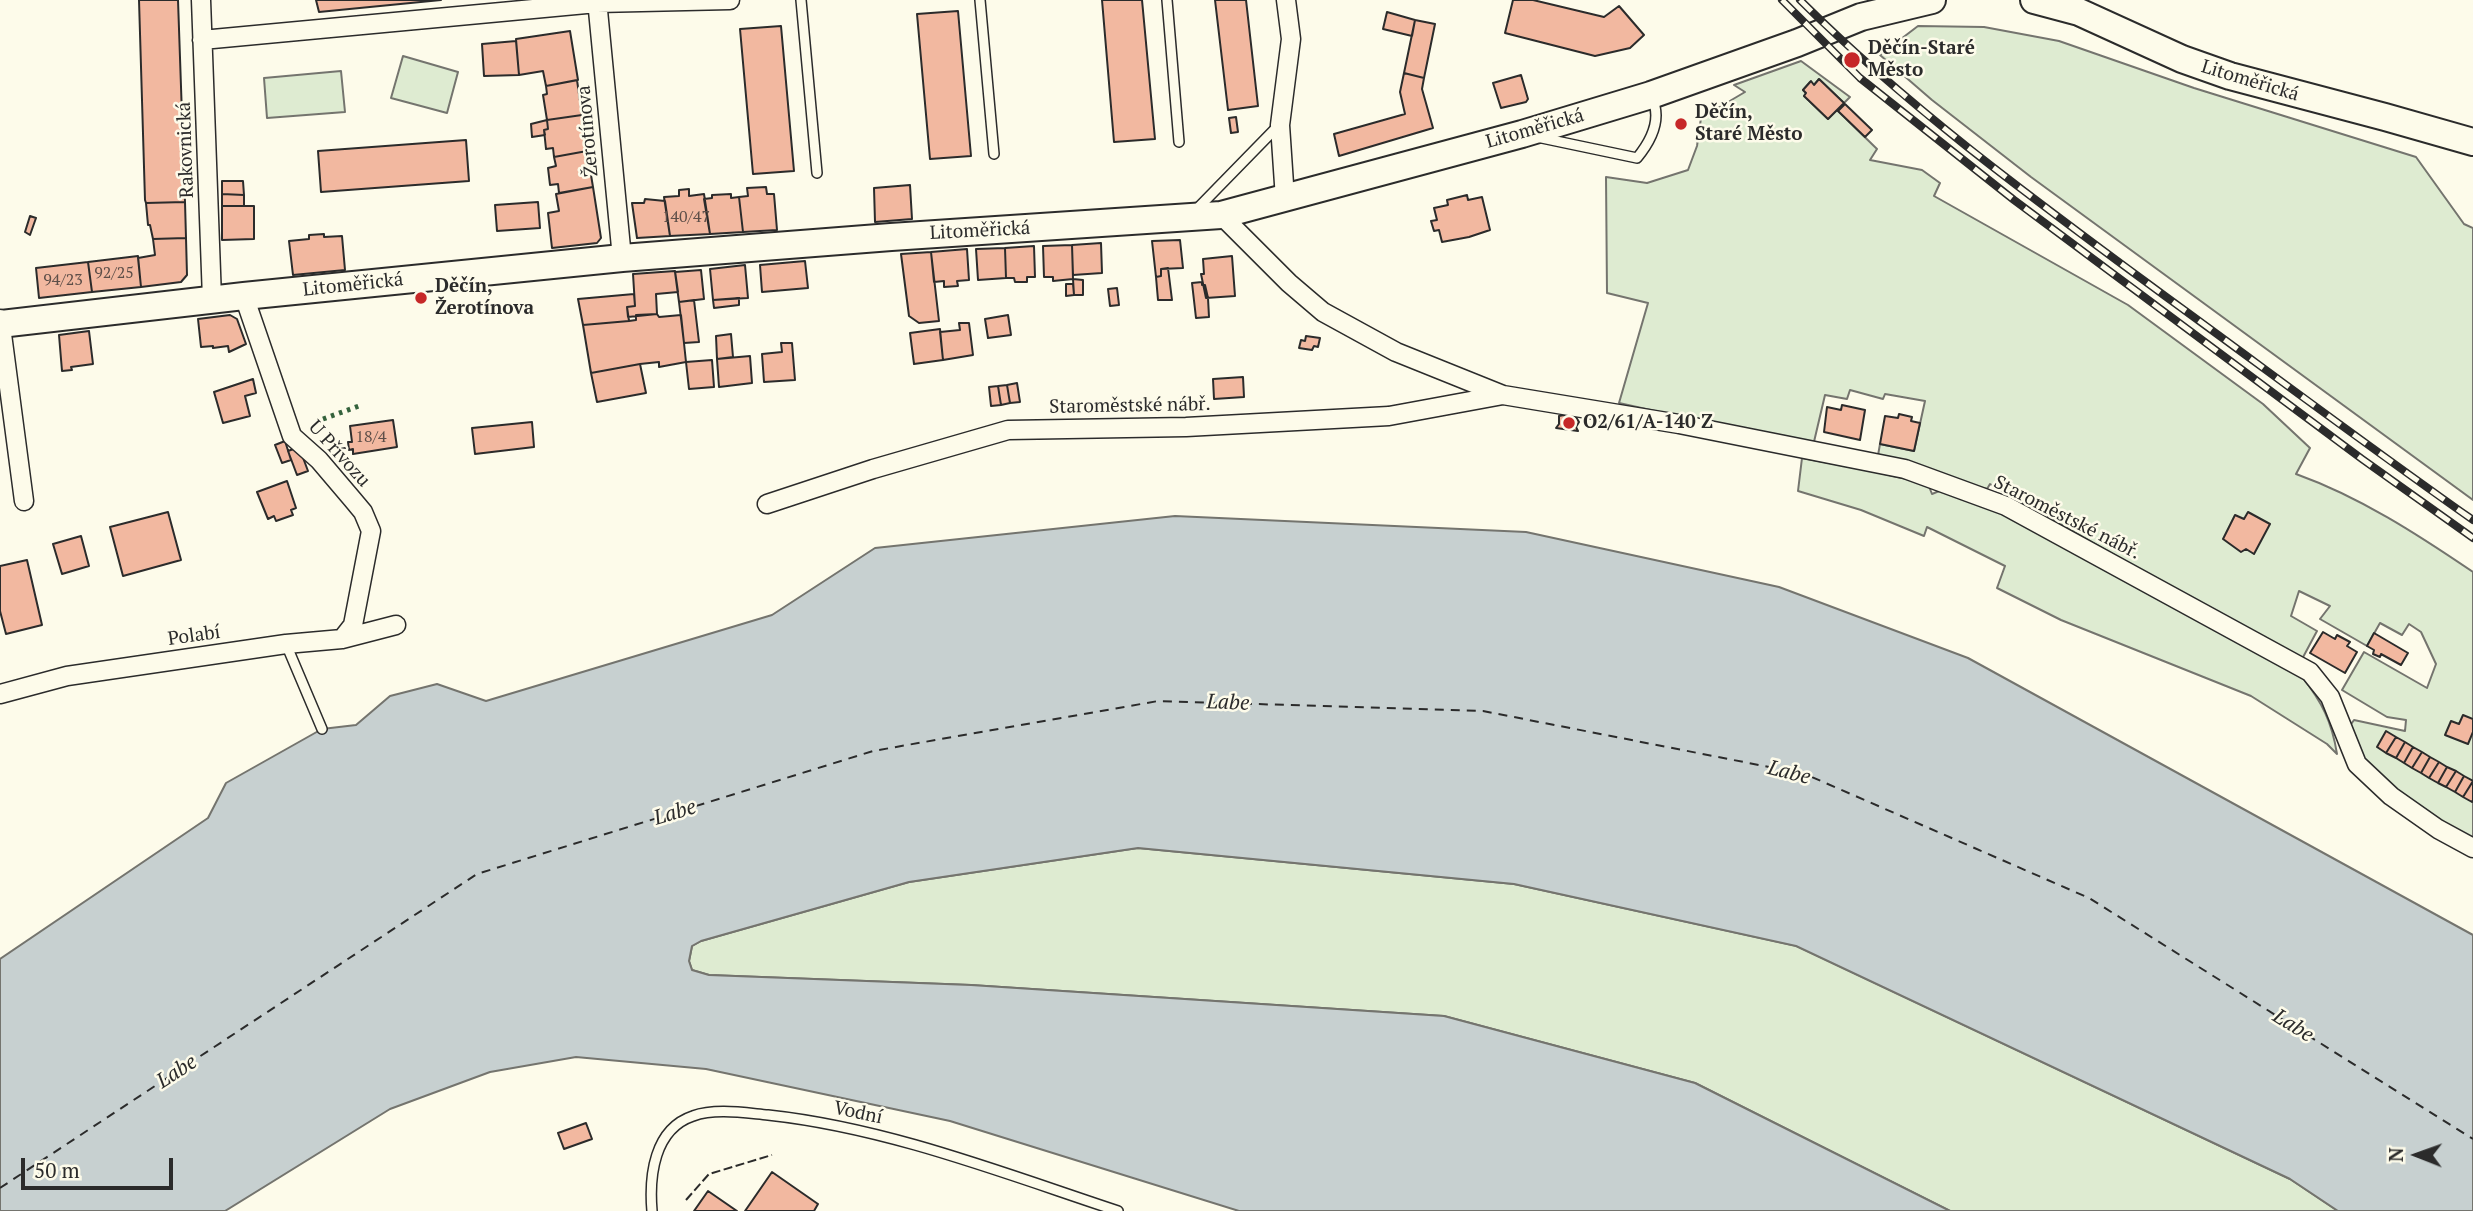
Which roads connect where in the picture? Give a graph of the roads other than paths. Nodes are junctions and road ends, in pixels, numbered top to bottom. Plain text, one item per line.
1 (201, 0) edge
2 (730, 0) edge
3 (801, 0) edge
4 (980, 0) edge
5 (1167, 0) edge
6 (1286, 0) edge
7 (1932, 0) edge
8 (2034, 0) edge
9 (597, 2) edge
10 (202, 40) junction
11 (1651, 95) junction
12 (1280, 125) junction
13 (1522, 134) junction
14 (1180, 142) dead end
15 (2473, 142) edge
16 (994, 154) dead end
17 (817, 173) dead end
18 (1285, 199) junction
19 (1221, 215) junction
20 (1186, 219) junction
21 (622, 258) junction
22 (244, 296) junction
23 (212, 299) junction
24 (0, 322) edge
25 (1503, 395) junction
26 (24, 501) dead end
27 (767, 504) dead end
28 (396, 625) dead end
29 (342, 639) junction
30 (286, 644) junction
31 (0, 694) edge
32 (322, 729) dead end
33 (2473, 848) edge
34 (650, 1189) junction
35 (652, 1211) edge
36 (661, 1211) edge
37 (1118, 1211) edge

1 - 10 street, Rakovnická
2 - 9 street
3 - 17 lane
4 - 16 lane
5 - 14 lane
6 - 12 street
7 - 11 main road, Litoměřická
8 - 15 main road, Litoměřická
9 - 10 street
9 - 21 street, Žerotínova
10 - 23 street, Rakovnická
11 - 13 main road, Litoměřická
11 - 13 lane
12 - 18 street
12 - 20 lane
13 - 18 main road, Litoměřická
18 - 19 main road, Litoměřická
19 - 20 main road, Litoměřická
19 - 25 street, Staroměstské nábř.
20 - 21 main road, Litoměřická
21 - 22 main road, Litoměřická
22 - 23 main road, Litoměřická
22 - 29 street, U Přívozu
23 - 24 main road, Litoměřická
24 - 26 street
25 - 27 street, Staroměstské nábř.
25 - 33 street, Staroměstské nábř.
28 - 29 street, Polabí
29 - 30 street, Polabí
30 - 31 street, Polabí
30 - 32 lane
34 - 35 lane, Vodní
34 - 36 lane
34 - 37 lane, Vodní

